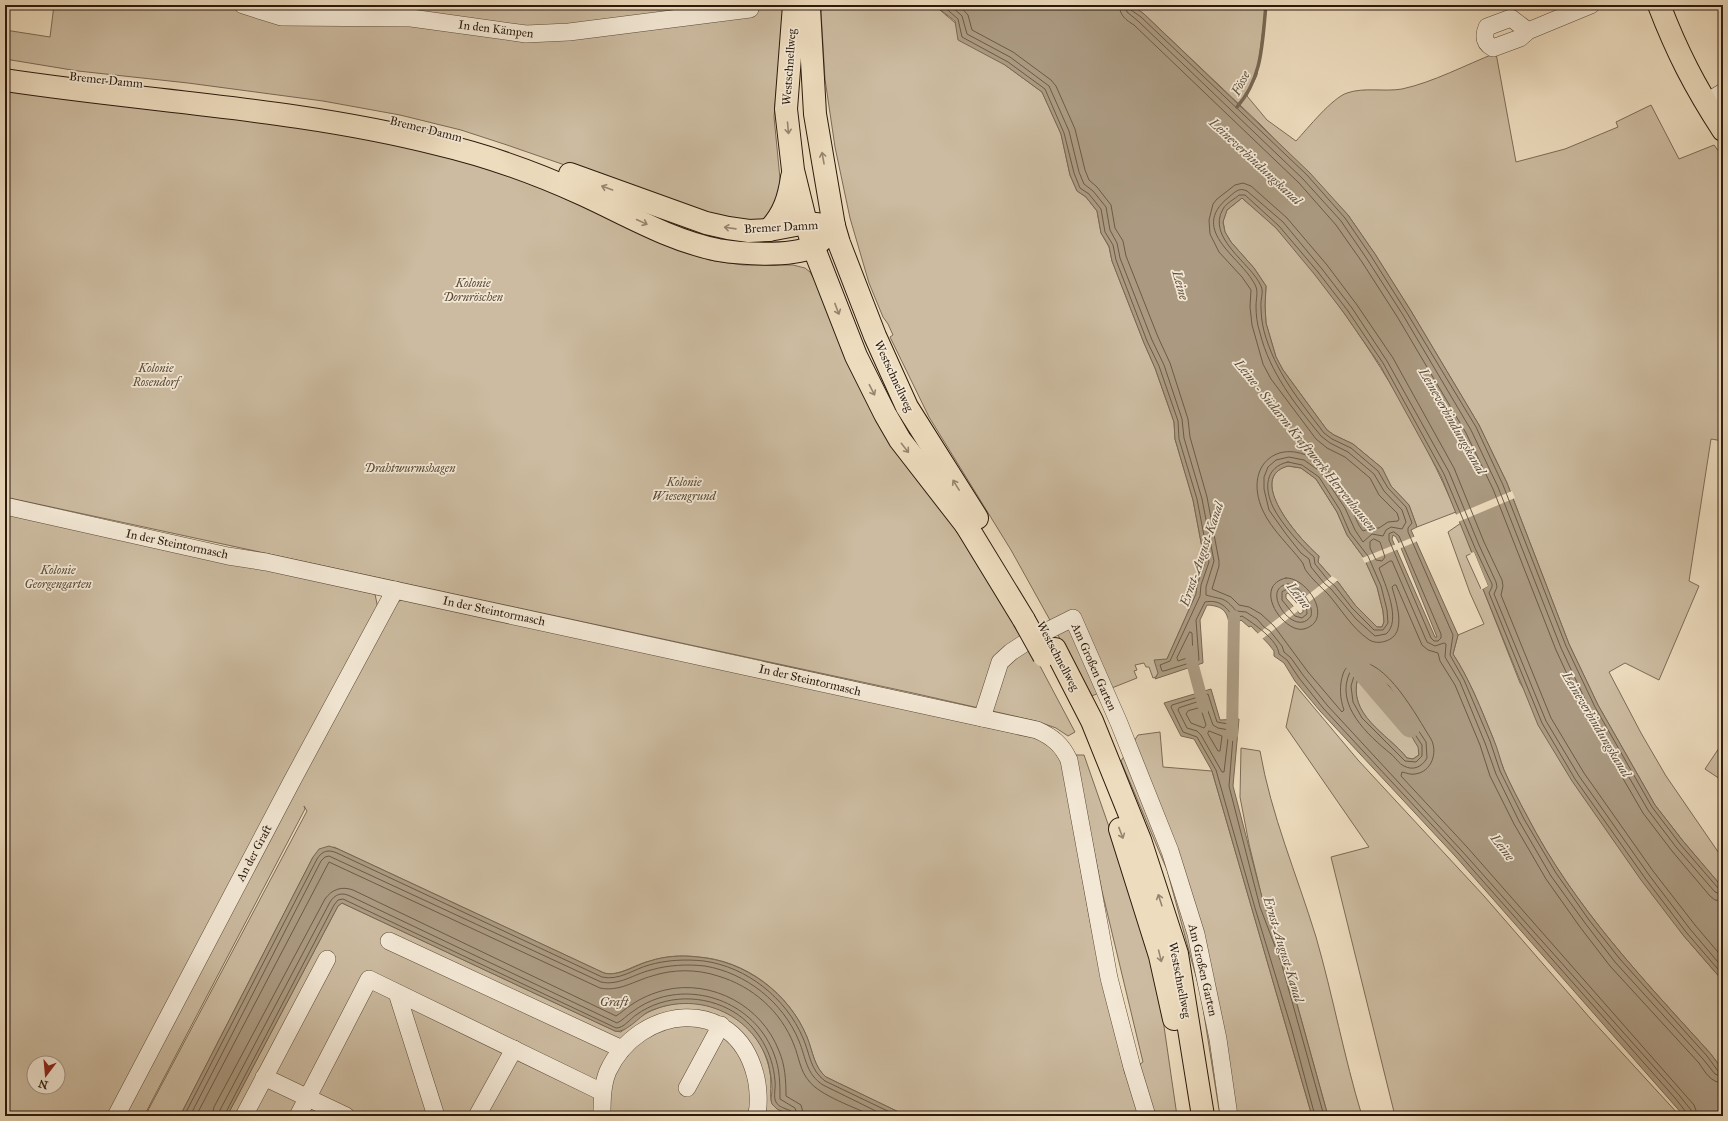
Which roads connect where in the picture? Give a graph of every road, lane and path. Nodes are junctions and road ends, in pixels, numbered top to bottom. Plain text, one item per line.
1 (243, 5) edge
2 (1590, 5) edge
3 (1659, 5) edge
4 (804, 6) edge
5 (750, 9) dead end
6 (1528, 31) dead end
7 (5, 67) edge
8 (5, 80) edge
9 (1714, 98) edge
10 (1723, 130) edge
11 (793, 170) junction
12 (560, 178) junction
13 (583, 186) junction
14 (806, 223) junction
15 (834, 226) junction
16 (769, 230) junction
17 (813, 246) junction
18 (788, 252) junction
19 (825, 278) junction
20 (5, 506) edge
21 (971, 521) junction
22 (395, 590) junction
23 (1049, 652) junction
24 (982, 718) junction
25 (389, 941) dead end
26 (327, 959) dead end
27 (397, 993) junction
28 (720, 1025) junction
29 (514, 1049) junction
30 (622, 1049) junction
31 (264, 1077) junction
32 (688, 1088) dead end
33 (602, 1092) junction
34 (312, 1105) edge
35 (759, 1115) edge
36 (116, 1116) edge
37 (244, 1116) edge
38 (298, 1116) edge
39 (346, 1116) edge
40 (436, 1116) edge
41 (477, 1116) edge
42 (602, 1116) edge
43 (1147, 1116) edge
44 (1192, 1116) edge
45 (1203, 1116) edge
46 (1229, 1116) edge

1 - 5 street, In den Kämpen
2 - 6 street
3 - 9 main road
4 -> 11 main road, Westschnellweg
15 -> 4 main road, Westschnellweg
7 - 12 main road, Bremer Damm
8 - 12 main road, Bremer Damm
9 - 10 main road
11 - 14 main road, Westschnellweg
11 - 16 main road
12 - 13 main road, Bremer Damm
16 -> 13 main road, Bremer Damm
13 -> 18 main road, Bremer Damm
14 - 15 main road, Bremer Damm
14 - 16 main road, Bremer Damm
14 - 17 main road, Westschnellweg
15 - 17 main road
21 -> 15 main road, Westschnellweg
17 - 18 main road, Bremer Damm
17 - 19 main road, Westschnellweg
18 - 19 main road
19 -> 21 main road, Westschnellweg
20 - 22 street, In der Steintormasch
21 - 23 main road, Westschnellweg, bridge
22 - 24 street, In der Steintormasch
22 - 36 street, An der Graft
23 -> 44 main road, Westschnellweg
45 -> 23 main road, Westschnellweg
24 - 43 street
24 - 46 street, Am Großen Garten
25 - 30 street
26 - 31 street
27 - 29 street
27 - 34 street
27 - 40 street
28 - 30 street
28 - 32 street
28 - 35 street
29 - 33 street
29 - 41 street
30 - 33 street
31 - 34 street
31 - 37 street
33 - 42 street
34 - 38 street
34 - 39 street

